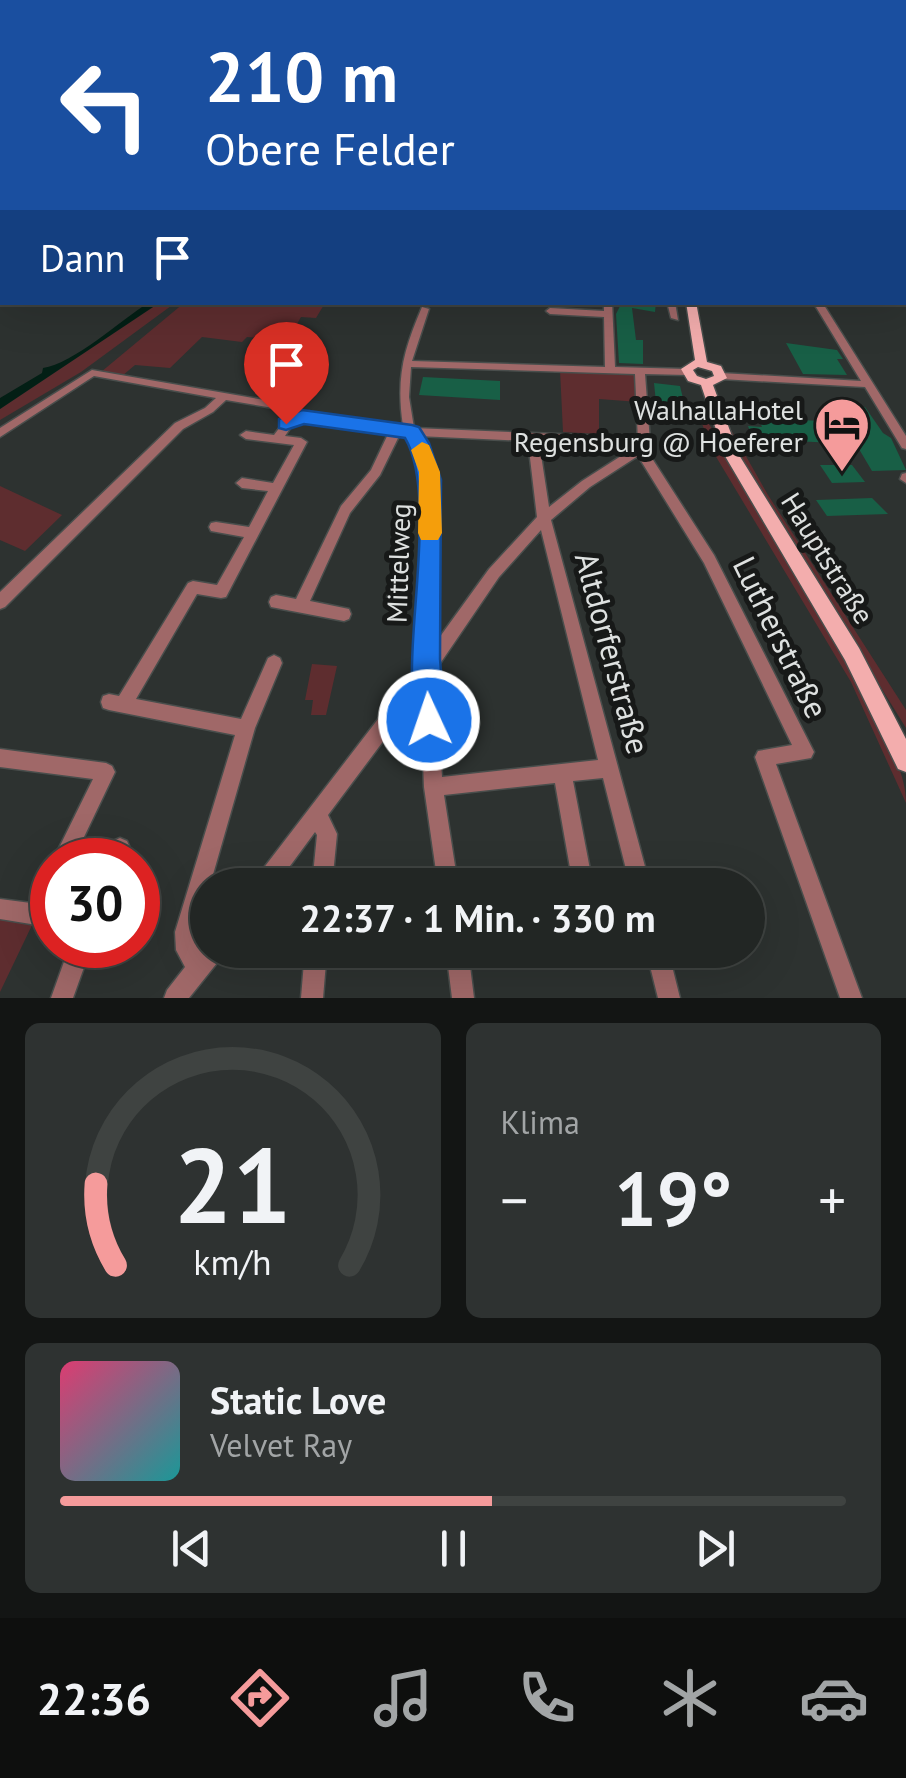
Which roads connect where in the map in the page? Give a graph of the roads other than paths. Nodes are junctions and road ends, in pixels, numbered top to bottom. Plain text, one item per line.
1 (671, 305) edge
2 (691, 305) edge
3 (818, 305) edge
4 (607, 308) edge
5 (424, 309) dead end
6 (550, 310) dead end
7 (675, 318) dead end
8 (701, 363) junction
9 (406, 364) junction
10 (610, 370) junction
11 (640, 371) junction
12 (687, 372) junction
13 (721, 376) junction
14 (706, 383) junction
15 (865, 384) junction
16 (224, 396) junction
17 (294, 418) junction
18 (404, 431) junction
19 (0, 433) edge
20 (246, 434) dead end
21 (533, 436) junction
22 (277, 439) junction
23 (906, 445) edge
24 (640, 448) junction
25 (242, 483) dead end
26 (278, 488) junction
27 (544, 518) junction
28 (216, 527) dead end
29 (254, 533) junction
30 (0, 602) edge
31 (276, 602) dead end
32 (300, 606) junction
33 (344, 614) dead end
34 (274, 663) dead end
35 (426, 670) junction
36 (246, 728) junction
37 (904, 753) edge
38 (0, 758) edge
39 (610, 768) junction
40 (562, 773) junction
41 (433, 786) junction
42 (317, 815) junction
43 (74, 838) edge
44 (205, 868) edge
45 (275, 868) edge
46 (324, 868) edge
47 (445, 868) edge
48 (581, 868) edge
49 (636, 868) edge
50 (0, 909) edge
51 (30, 913) edge
52 (190, 918) edge
53 (190, 951) edge
54 (73, 968) edge
55 (199, 968) edge
56 (314, 968) edge
57 (459, 968) edge
58 (662, 968) edge
59 (62, 998) edge
60 (175, 998) edge
61 (312, 998) edge
62 (463, 998) edge
63 (669, 998) edge
64 (851, 998) edge

1 - 7 street
2 - 8 main road
3 - 15 street
4 - 6 street
4 - 10 street
5 - 9 street, Mittelweg
8 - 12 main road
8 - 13 main road
9 - 10 street
9 - 18 street, Mittelweg
10 - 11 street
11 - 12 street
11 - 24 street
12 - 14 main road
13 - 14 main road
13 - 15 street
14 - 37 main road, Hauptstraße
15 - 23 street
16 - 17 street
16 - 19 street
16 - 30 street
17 - 18 street
17 - 22 street
18 - 21 street
18 - 32 street
18 - 35 street, Mittelweg
20 - 22 street
21 - 24 street
21 - 27 street, Altdorferstraße
22 - 26 street
24 - 27 street
24 - 64 street, Lutherstraße
25 - 26 street
26 - 29 street
27 - 35 street
27 - 39 street, Altdorferstraße
28 - 29 street
29 - 36 street
31 - 32 street
32 - 33 street
34 - 36 street
35 - 41 street, Mittelweg
35 - 42 street
36 - 44 street
38 - 43 street
39 - 40 street
39 - 49 street, Altdorferstraße
40 - 41 street
40 - 48 street
41 - 47 street, Mittelweg
42 - 45 street
42 - 46 street
50 - 51 street
52 - 53 street
54 - 59 street
55 - 60 street
56 - 61 street
57 - 62 street
58 - 63 street

